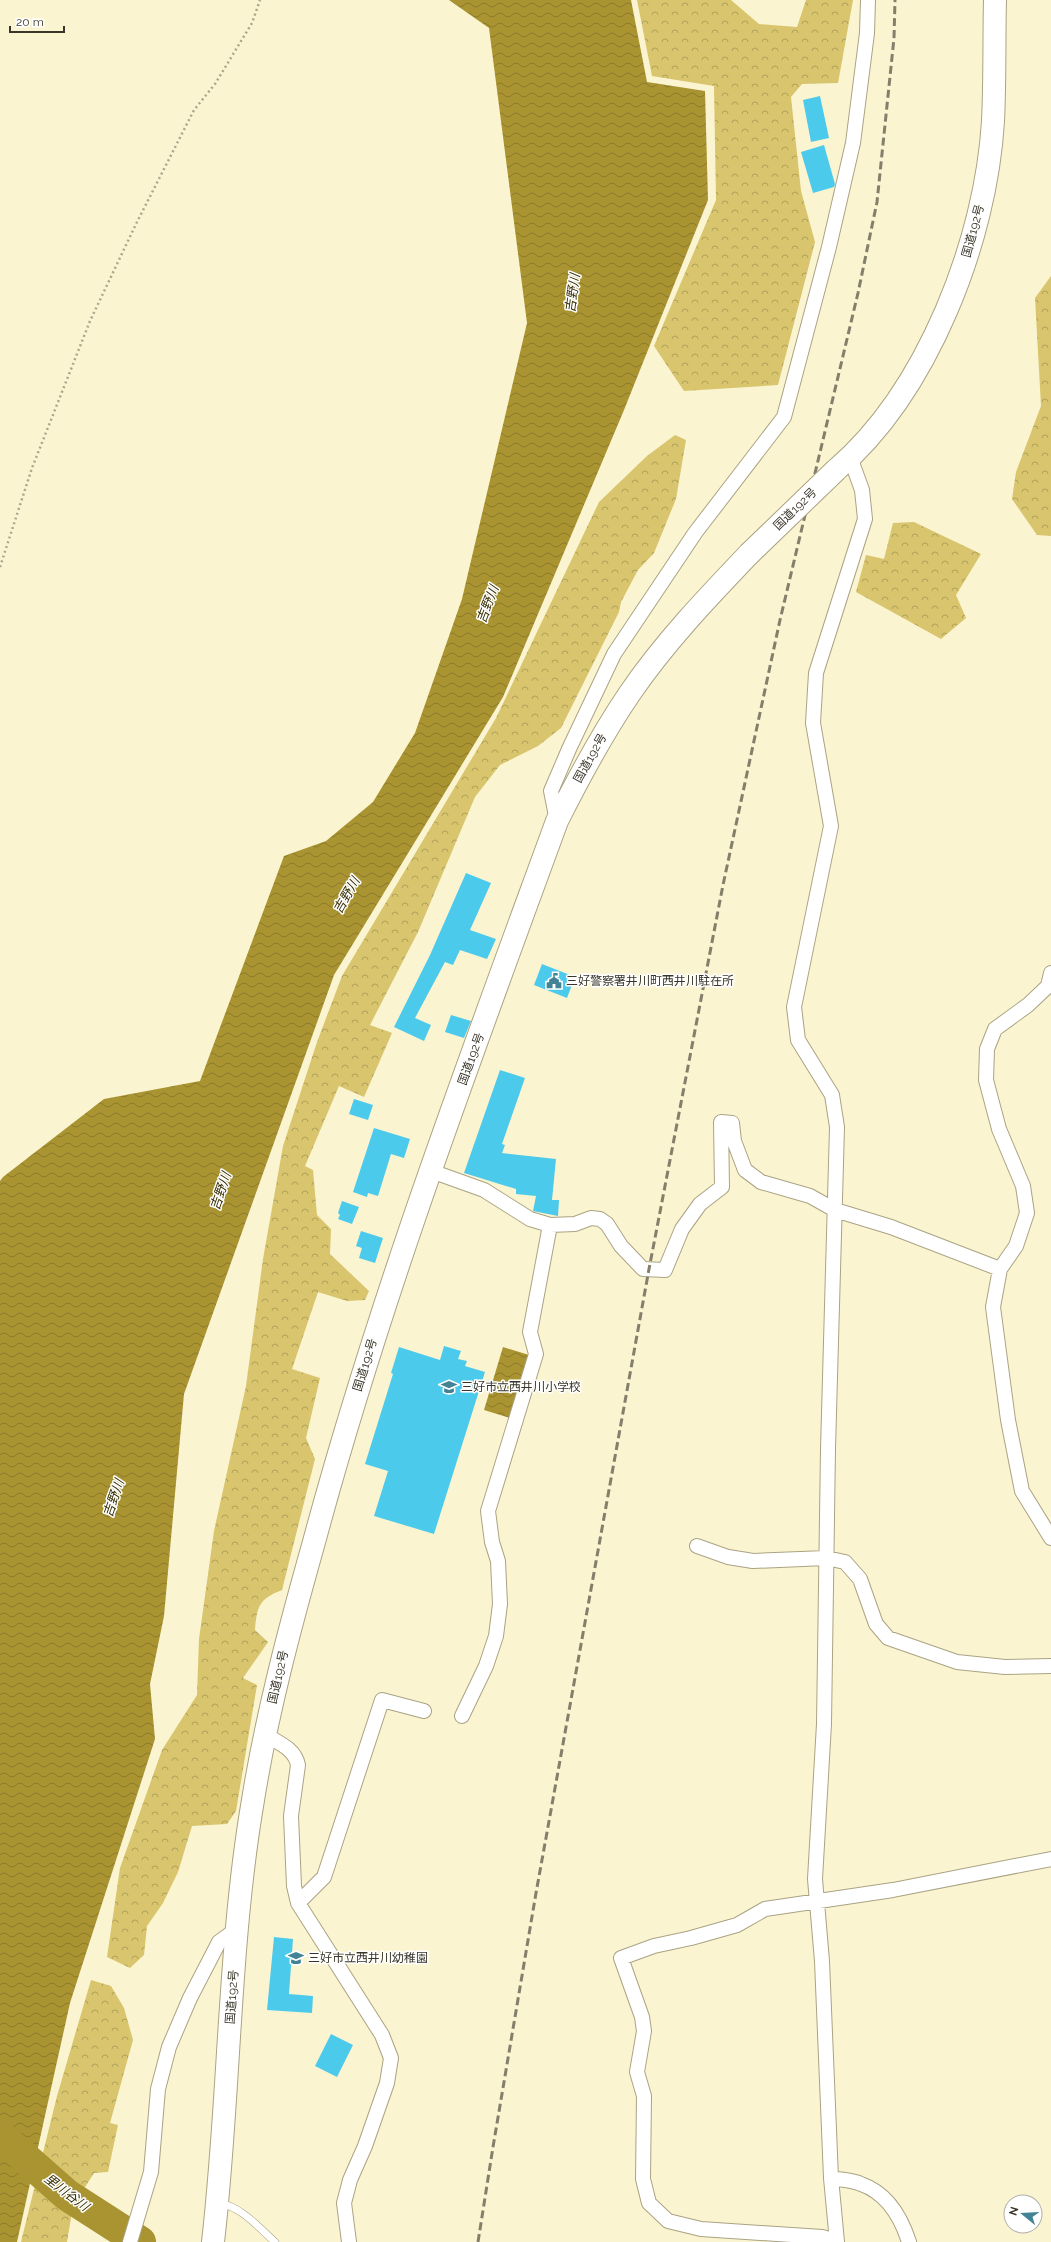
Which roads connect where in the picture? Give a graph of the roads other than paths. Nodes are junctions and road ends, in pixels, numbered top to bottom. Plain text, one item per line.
1 (868, 0) edge
2 (995, 0) edge
3 (843, 464) junction
4 (557, 821) junction
5 (1051, 972) edge
6 (431, 1171) junction
7 (835, 1210) junction
8 (550, 1225) junction
9 (1000, 1269) junction
10 (1051, 1538) edge
11 (697, 1546) dead end
12 (826, 1558) junction
13 (1051, 1666) edge
14 (424, 1711) dead end
15 (462, 1716) dead end
16 (266, 1735) junction
17 (1051, 1859) edge
18 (817, 1901) junction
19 (298, 1903) junction
20 (238, 1929) junction
21 (831, 2178) junction
22 (217, 2203) junction
23 (837, 2241) edge
24 (130, 2242) edge
25 (213, 2242) edge
26 (275, 2242) edge
27 (350, 2242) edge
28 (909, 2242) edge

1 - 4 street
2 - 3 highway, 国道192号
3 - 4 highway, 国道192号, bridge
3 - 7 street
4 - 6 highway, 国道192号
5 - 9 street
6 - 8 street
6 - 16 highway, 国道192号
7 - 8 street
7 - 9 street
7 - 12 street
8 - 15 street
9 - 10 street
11 - 12 street
12 - 13 street
12 - 18 street
14 - 19 street
16 - 19 street
16 - 20 highway, 国道192号
17 - 18 street
18 - 21 street
18 - 23 street
19 - 27 street
20 - 22 highway, 国道192号
20 - 24 street
21 - 23 street
21 - 28 street
22 - 25 highway, 国道192号
22 - 26 lane

